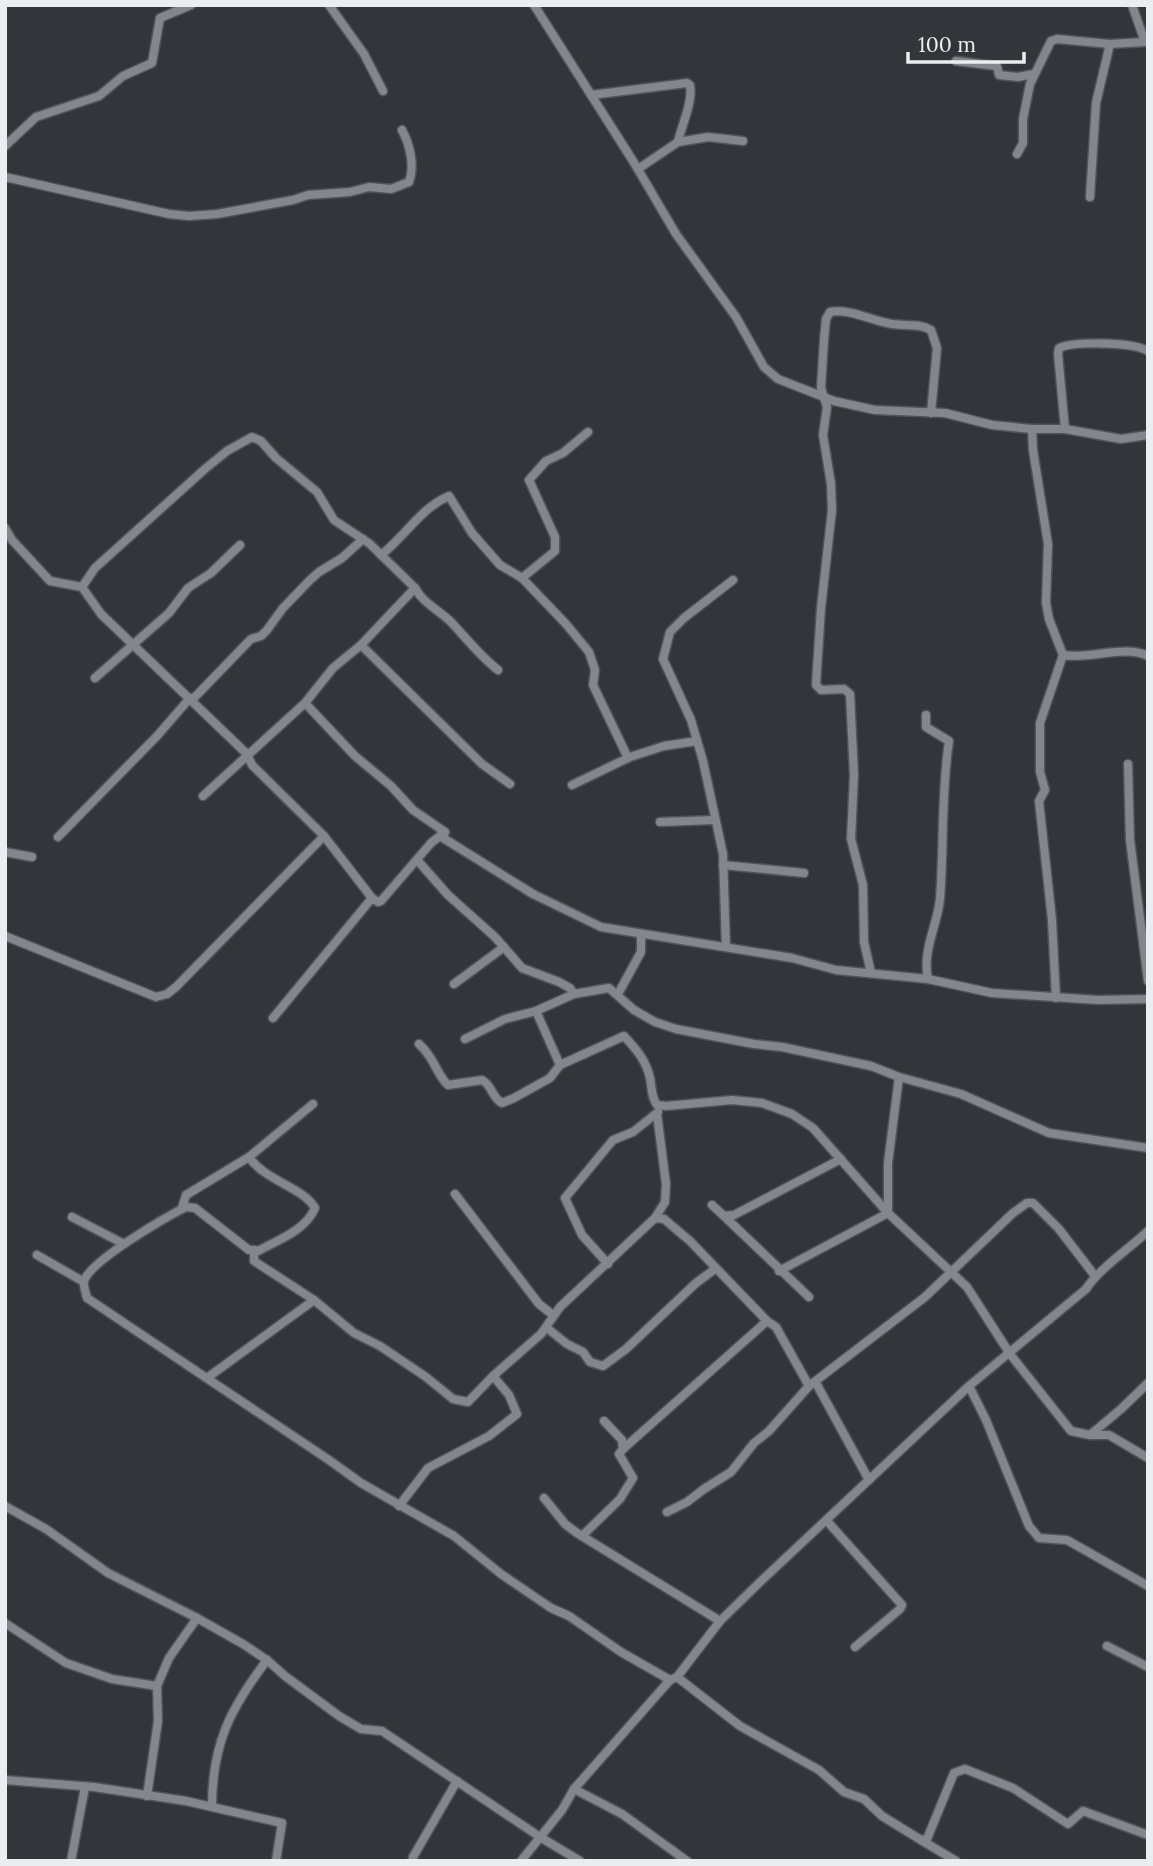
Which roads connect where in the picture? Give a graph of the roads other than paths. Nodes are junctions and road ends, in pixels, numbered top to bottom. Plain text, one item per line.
1 (191, 5) edge
2 (329, 5) edge
3 (534, 5) edge
4 (1132, 5) edge
5 (1146, 42) edge
6 (1110, 44) junction
7 (956, 61) dead end
8 (1034, 74) junction
9 (383, 90) dead end
10 (591, 94) junction
11 (402, 130) dead end
12 (743, 141) dead end
13 (678, 142) junction
14 (5, 146) edge
15 (1017, 153) dead end
16 (638, 169) junction
17 (5, 177) edge
18 (1090, 197) dead end
19 (1148, 351) edge
20 (825, 397) junction
21 (931, 413) junction
22 (1032, 429) junction
23 (1065, 429) junction
24 (589, 432) dead end
25 (1148, 435) edge
26 (5, 528) edge
27 (363, 539) junction
28 (240, 545) dead end
29 (381, 555) junction
30 (522, 578) junction
31 (733, 580) dead end
32 (82, 587) junction
33 (415, 588) junction
34 (133, 643) junction
35 (361, 645) junction
36 (1063, 655) junction
37 (1148, 656) edge
38 (498, 670) dead end
39 (95, 678) dead end
40 (190, 698) junction
41 (305, 703) junction
42 (926, 715) dead end
43 (697, 741) junction
44 (247, 754) junction
45 (628, 758) junction
46 (1128, 764) dead end
47 (510, 784) dead end
48 (572, 786) dead end
49 (203, 796) dead end
50 (714, 820) junction
51 (660, 822) dead end
52 (445, 832) junction
53 (324, 836) junction
54 (58, 837) dead end
55 (5, 852) edge
56 (32, 857) dead end
57 (418, 861) junction
58 (723, 865) junction
59 (804, 873) dead end
60 (372, 898) junction
61 (641, 935) junction
62 (5, 936) edge
63 (504, 947) junction
64 (726, 947) junction
65 (871, 973) junction
66 (928, 979) junction
67 (1148, 981) edge
68 (454, 984) dead end
69 (574, 994) junction
70 (618, 994) junction
71 (1056, 998) junction
72 (1148, 999) edge
73 (536, 1011) junction
74 (273, 1018) dead end
75 (465, 1039) dead end
76 (419, 1044) dead end
77 (561, 1065) junction
78 (899, 1077) junction
79 (313, 1104) dead end
80 (659, 1110) junction
81 (1148, 1148) edge
82 (249, 1157) junction
83 (841, 1159) junction
84 (455, 1194) dead end
85 (712, 1205) dead end
86 (182, 1208) junction
87 (888, 1213) junction
88 (724, 1216) junction
89 (72, 1217) dead end
90 (655, 1218) junction
91 (1148, 1231) edge
92 (124, 1244) junction
93 (254, 1250) junction
94 (37, 1255) dead end
95 (608, 1264) junction
96 (715, 1269) junction
97 (779, 1271) junction
98 (952, 1271) junction
99 (1095, 1276) junction
100 (84, 1282) junction
101 (809, 1297) dead end
102 (314, 1300) junction
103 (553, 1315) junction
104 (767, 1321) junction
105 (547, 1328) junction
106 (1010, 1354) junction
107 (493, 1376) junction
108 (208, 1378) junction
109 (1148, 1383) edge
110 (812, 1384) junction
111 (969, 1386) junction
112 (604, 1421) dead end
113 (1090, 1435) junction
114 (623, 1449) junction
115 (1148, 1458) edge
116 (869, 1480) junction
117 (544, 1498) dead end
118 (5, 1506) edge
119 (399, 1506) junction
120 (667, 1512) dead end
121 (827, 1521) junction
122 (582, 1536) junction
123 (1148, 1586) edge
124 (197, 1618) junction
125 (720, 1621) junction
126 (5, 1623) edge
127 (1107, 1646) dead end
128 (855, 1647) dead end
129 (267, 1660) junction
130 (1148, 1667) edge
131 (673, 1679) junction
132 (157, 1686) junction
133 (5, 1780) edge
134 (457, 1781) junction
135 (85, 1787) junction
136 (574, 1789) junction
137 (147, 1796) junction
138 (212, 1807) junction
139 (1148, 1835) edge
140 (540, 1837) junction
141 (921, 1840) junction
142 (413, 1857) dead end
143 (72, 1861) edge
144 (276, 1861) edge
145 (521, 1861) edge
146 (580, 1861) edge
147 (687, 1861) edge
148 (956, 1861) edge

1 - 14 street
2 - 9 street
3 - 10 street
4 - 5 street
5 - 6 street
6 - 8 street
6 - 18 street
7 - 8 street
8 - 15 street
10 - 13 street
10 - 16 street
11 - 17 street
12 - 13 street
13 - 16 street
16 - 20 street
19 - 23 street
20 - 21 street
20 - 21 street
20 - 65 street
21 - 22 street
22 - 23 street
22 - 36 street
23 - 25 street
24 - 30 street
26 - 32 street
27 - 29 street
27 - 32 street
27 - 40 street
28 - 34 street
29 - 30 street
29 - 33 street
30 - 45 street
31 - 43 street
32 - 34 street
33 - 35 street
33 - 38 street
34 - 39 street
34 - 40 street
35 - 41 street
35 - 47 street
36 - 37 street
36 - 71 street
40 - 44 street
40 - 54 street
41 - 44 street
41 - 52 street
42 - 66 street
43 - 45 street
43 - 50 street
44 - 49 street
44 - 53 street
45 - 48 street
46 - 67 street
50 - 51 street
50 - 58 street
52 - 57 street
52 - 61 street
53 - 60 street
53 - 62 street
55 - 56 street
57 - 60 street
57 - 63 street
58 - 59 street
58 - 64 street
60 - 74 street
61 - 64 street
61 - 70 street
63 - 68 street
63 - 69 street
64 - 65 street
65 - 66 street
66 - 71 street
69 - 70 street
69 - 73 street
70 - 78 street
71 - 72 street
73 - 75 street
73 - 77 street
76 - 77 street
77 - 80 street
78 - 81 street
78 - 87 street
79 - 82 street
80 - 83 street
80 - 90 street
80 - 95 street
82 - 86 street
82 - 93 street
83 - 87 street
83 - 88 street
84 - 103 street
85 - 88 street
86 - 92 street
86 - 93 street
87 - 97 street
87 - 98 street
88 - 97 street
89 - 92 street
90 - 95 street
90 - 96 street
91 - 99 street
92 - 100 street
93 - 102 street
94 - 100 street
95 - 103 street
96 - 104 street
96 - 105 street
97 - 101 street
98 - 99 street
98 - 106 street
98 - 110 street
99 - 106 street
100 - 108 street
102 - 107 street
102 - 108 street
103 - 105 street
104 - 110 street
104 - 114 street
105 - 107 street
106 - 111 street
106 - 113 street
107 - 119 street
108 - 119 street
109 - 113 street
110 - 116 street
110 - 120 street
111 - 116 street
111 - 123 street
112 - 114 street
113 - 115 street
114 - 122 street
116 - 121 street
117 - 122 street
118 - 124 street
119 - 131 street
121 - 125 street
121 - 128 street
122 - 125 street
124 - 129 street
124 - 132 street
125 - 131 street
126 - 132 street
127 - 130 street
129 - 134 street
129 - 138 street
131 - 136 street
131 - 141 street
132 - 137 street
133 - 135 street
134 - 140 street
134 - 142 street
135 - 137 street
135 - 143 street
136 - 140 street
136 - 147 street
137 - 138 street
138 - 144 street
139 - 141 street
140 - 145 street
140 - 146 street
141 - 148 street

